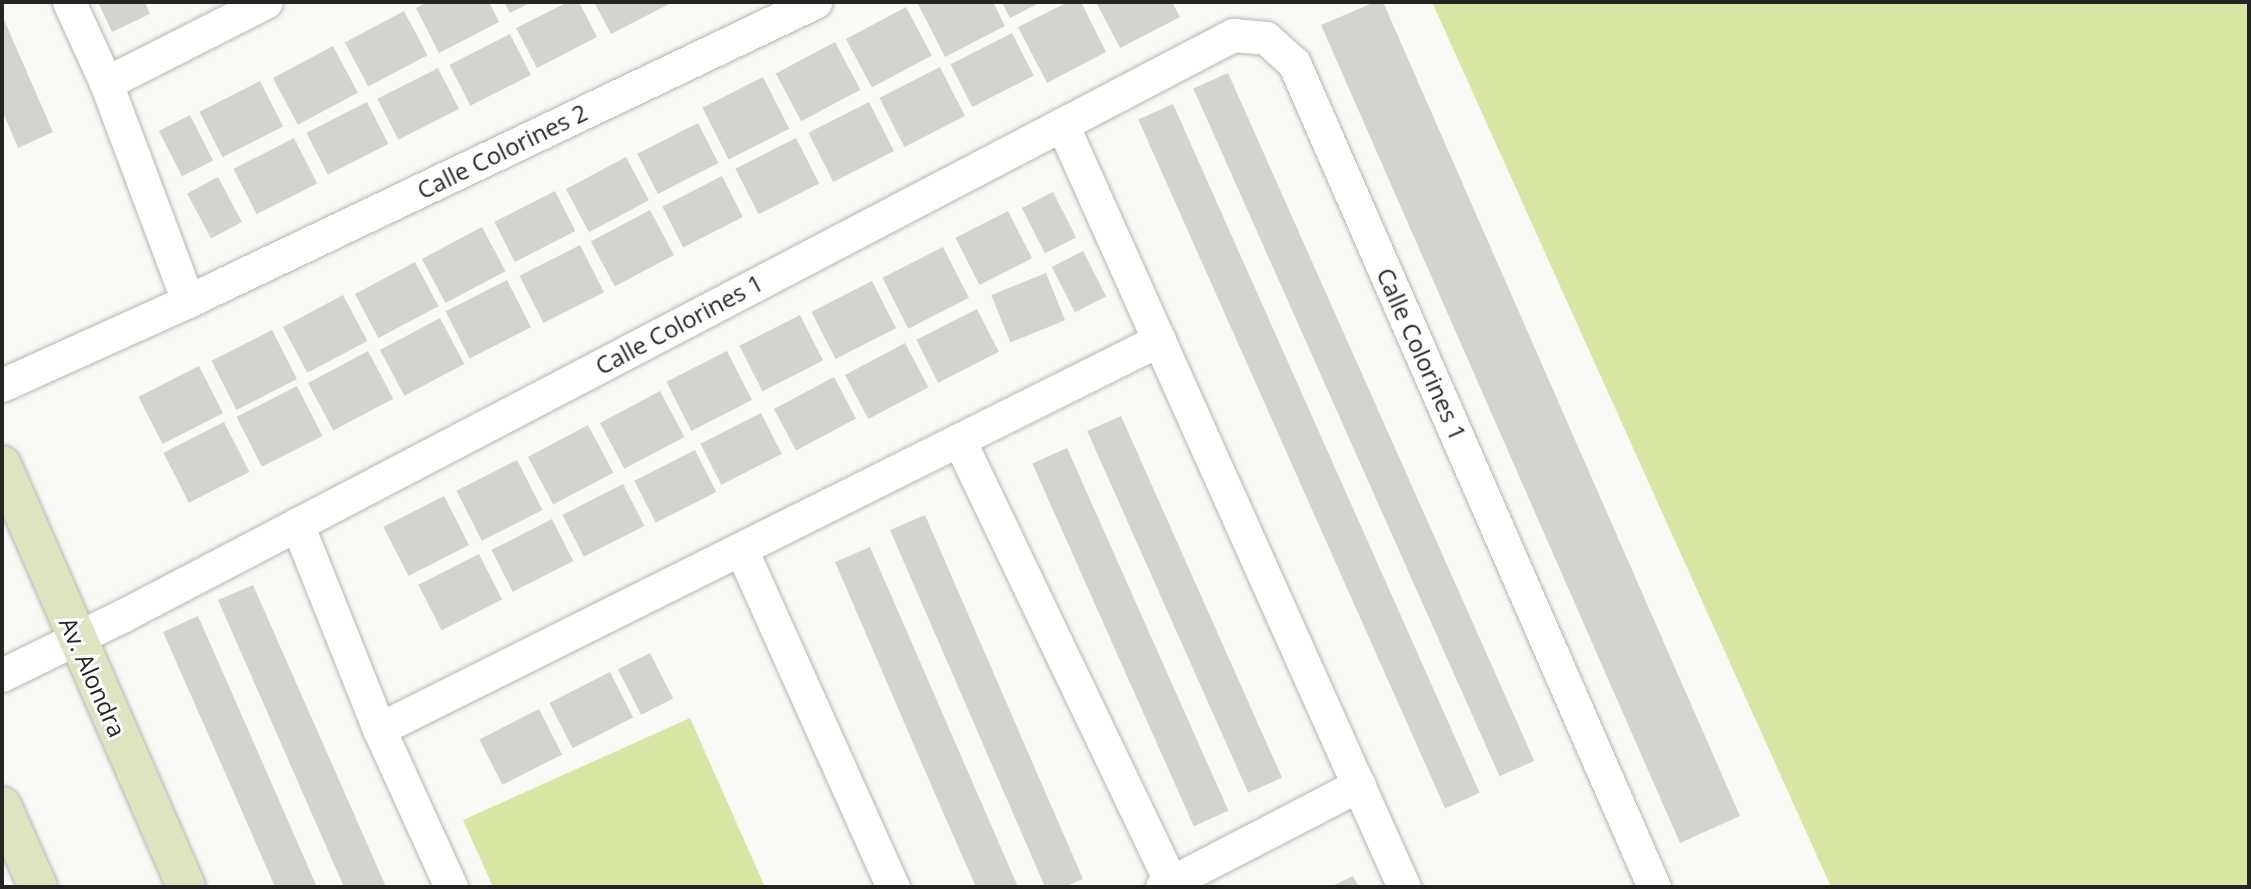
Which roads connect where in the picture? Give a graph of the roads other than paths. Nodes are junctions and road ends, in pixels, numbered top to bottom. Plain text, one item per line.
1 (69, 2) edge
2 (266, 2) edge
3 (815, 2) edge
4 (106, 83) junction
5 (1062, 124) junction
6 (188, 301) junction
7 (1159, 340) junction
8 (4, 385) edge
9 (959, 440) junction
10 (2, 465) edge
11 (297, 524) junction
12 (741, 549) junction
13 (76, 639) junction
14 (2, 675) edge
15 (379, 729) junction
16 (1359, 785) junction
17 (2, 806) edge
18 (1167, 885) edge
19 (38, 887) edge
20 (186, 887) edge
21 (450, 887) edge
22 (893, 887) edge
23 (1404, 887) edge
24 (1654, 887) edge

1 - 4 street
2 - 4 street
3 - 6 street, Calle Colorines 2
4 - 6 street
5 - 7 street
5 - 11 street, Calle Colorines 1
5 - 24 street, Calle Colorines 1
6 - 8 street, Calle Colorines 2
7 - 9 street
7 - 16 street
9 - 12 street
9 - 18 street
10 - 13 main road, Av. Alondra
11 - 13 street, Calle Colorines 1
11 - 15 street
12 - 15 street
12 - 22 street
13 - 14 street, Calle Colorines 1
13 - 20 main road, Av. Alondra
15 - 21 street
16 - 18 street
16 - 23 street
17 - 19 main road

